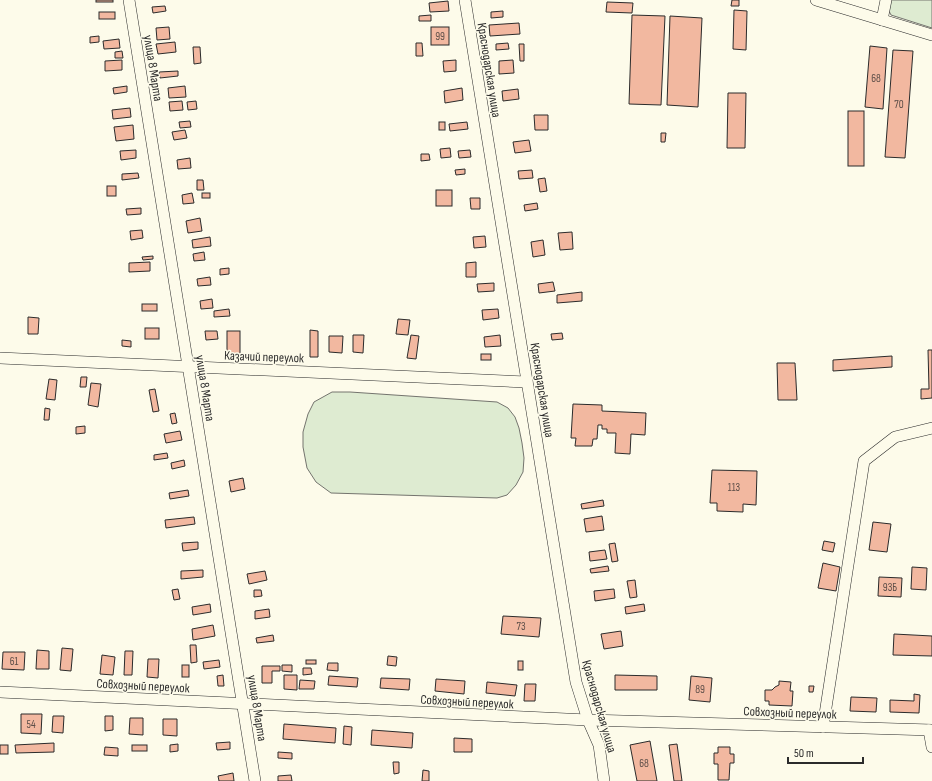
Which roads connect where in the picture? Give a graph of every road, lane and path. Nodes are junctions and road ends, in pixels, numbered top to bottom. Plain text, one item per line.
1 (129, 0) edge
2 (465, 0) edge
3 (816, 0) edge
4 (886, 0) edge
5 (882, 20) junction
6 (932, 35) edge
7 (0, 358) edge
8 (188, 367) junction
9 (527, 382) junction
10 (932, 428) edge
11 (0, 692) edge
12 (243, 704) junction
13 (588, 720) junction
14 (823, 727) junction
15 (931, 730) edge
16 (932, 747) edge
17 (255, 781) edge
18 (604, 781) edge

1 - 8 street, улица 8 Марта
2 - 9 street, Краснодарская улица
3 - 5 street
4 - 5 street
5 - 6 street
7 - 8 street, Казачий переулок
8 - 9 street, Казачий переулок
8 - 12 street, улица 8 Марта
9 - 13 street, Краснодарская улица
10 - 14 street
11 - 12 street, Совхозный переулок
12 - 13 street, Совхозный переулок
12 - 17 street, улица 8 Марта
13 - 14 street, Совхозный переулок
13 - 18 street, Краснодарская улица
14 - 15 street, Совхозный переулок
15 - 16 street

